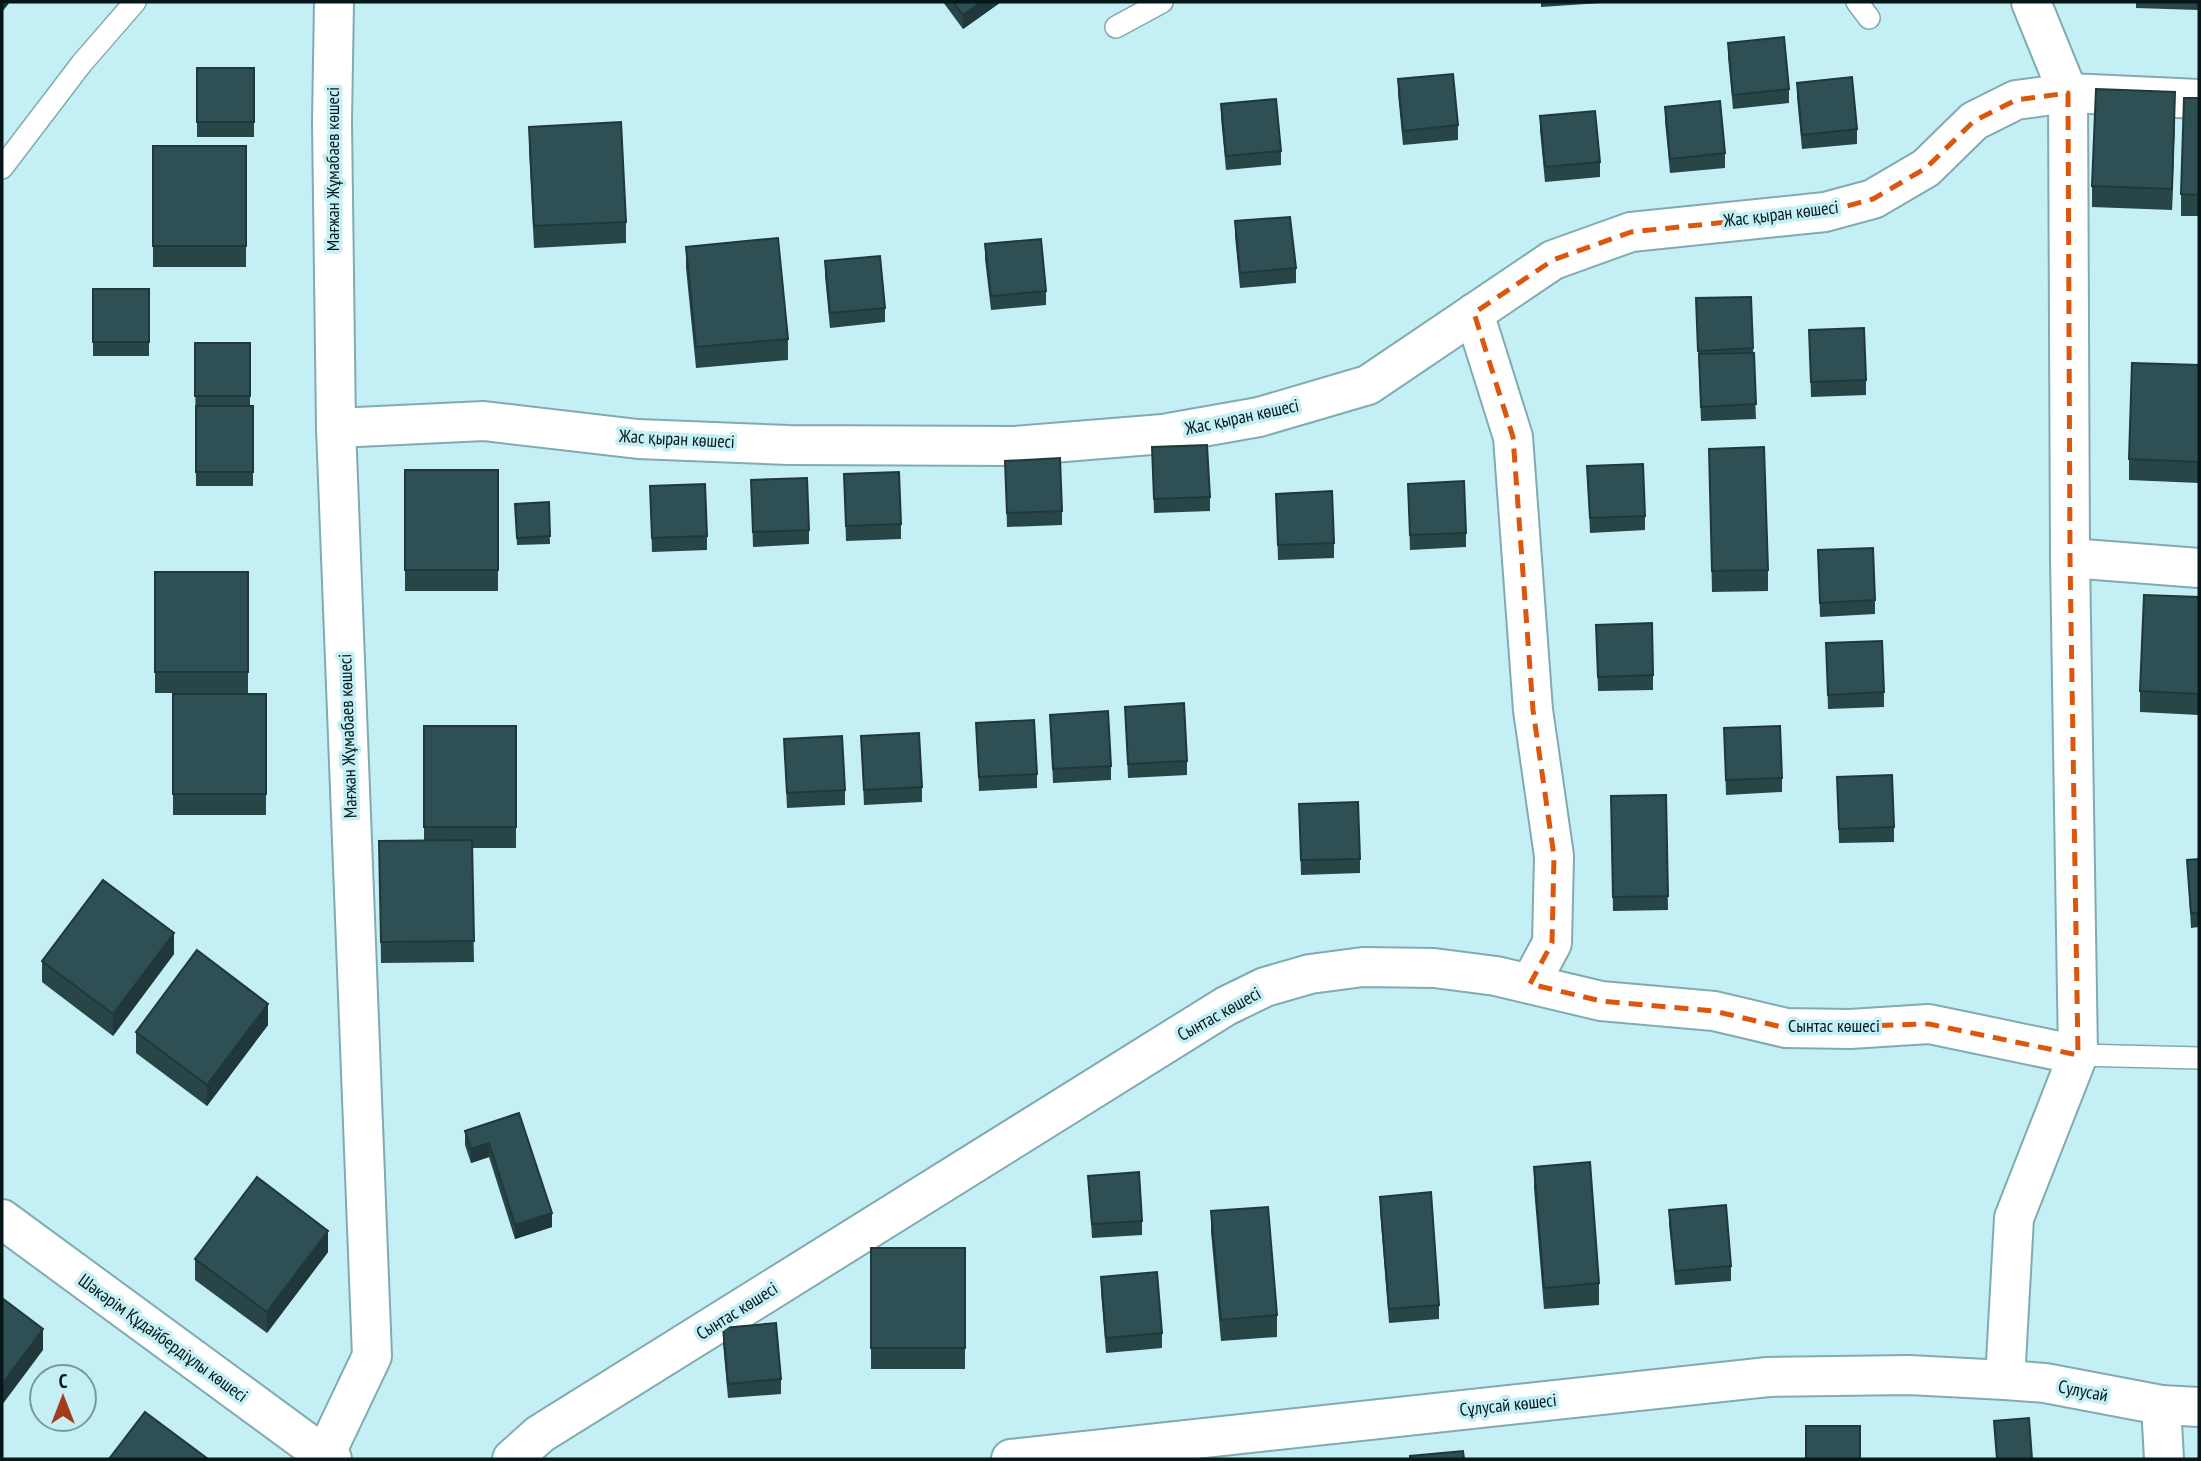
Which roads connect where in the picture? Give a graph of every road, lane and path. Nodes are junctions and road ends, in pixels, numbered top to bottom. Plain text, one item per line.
1 (135, 2) edge
2 (334, 2) edge
3 (1162, 2) edge
4 (2031, 2) edge
5 (1116, 27) dead end
6 (2068, 93) junction
7 (2199, 99) edge
8 (2, 168) edge
9 (1474, 313) junction
10 (336, 428) junction
11 (2070, 558) junction
12 (2199, 568) edge
13 (1530, 984) junction
14 (2078, 1055) junction
15 (2199, 1058) edge
16 (2, 1219) edge
17 (2006, 1380) junction
18 (2161, 1405) junction
19 (2199, 1407) edge
20 (326, 1458) edge
21 (512, 1459) edge
22 (1012, 1459) edge
23 (2164, 1459) edge

1 - 8 lane
2 - 10 street, Мағжан Жұмабаев көшесі
3 - 5 lane
4 - 6 street
6 - 7 street, Жас қыран көшесі
6 - 9 street, Жас қыран көшесі
6 - 11 street
9 - 10 street, Жас қыран көшесі
9 - 13 street
10 - 20 street, Мағжан Жұмабаев көшесі
11 - 12 street
11 - 14 street
13 - 14 street, Сынтас көшесі
13 - 21 street, Сынтас көшесі
14 - 15 lane
14 - 17 street
16 - 20 street, Шәкәрім Құдайбердіұлы көшесі
17 - 18 street, Сулусай
17 - 22 street, Сұлусай көшесі
18 - 19 street, Сулусай
18 - 23 street

